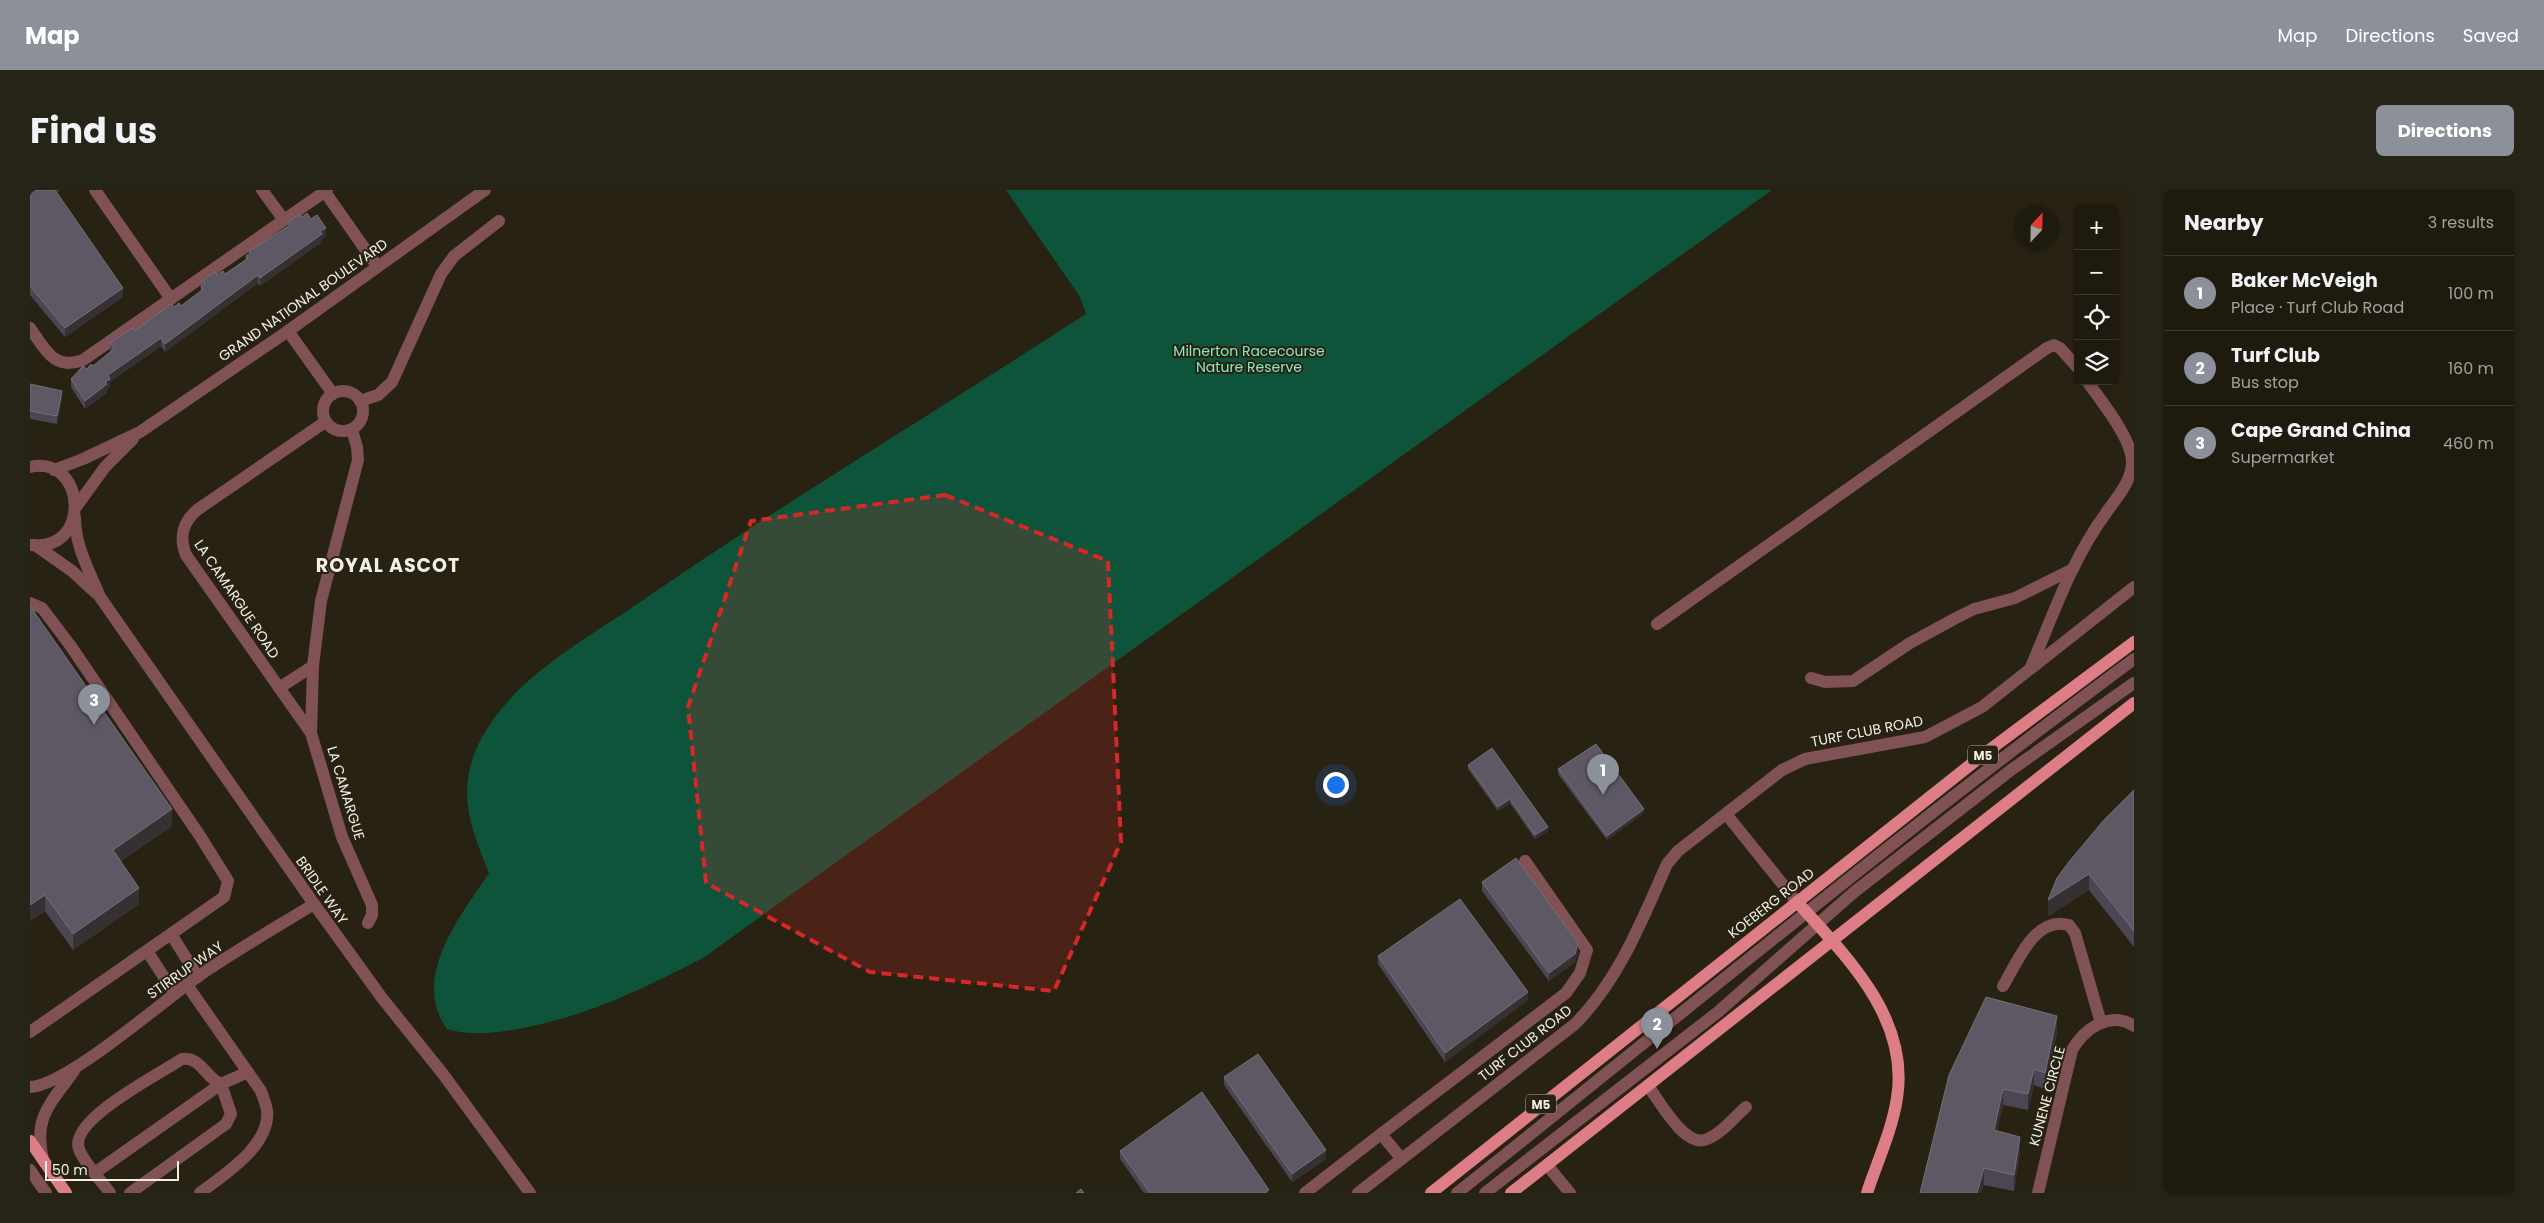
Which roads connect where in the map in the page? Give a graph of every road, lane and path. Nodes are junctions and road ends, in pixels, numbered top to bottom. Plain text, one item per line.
1 (95, 190) edge
2 (262, 190) edge
3 (326, 191) edge
4 (485, 191) edge
5 (284, 220) junction
6 (499, 221) dead end
7 (377, 266) junction
8 (171, 299) junction
9 (30, 328) edge
10 (288, 331) junction
11 (2074, 364) edge
12 (2090, 385) edge
13 (333, 394) junction
14 (360, 401) junction
15 (325, 422) junction
16 (352, 430) junction
17 (140, 432) junction
18 (31, 465) edge
19 (54, 470) junction
20 (76, 512) junction
21 (33, 545) edge
22 (2074, 569) junction
23 (2134, 588) edge
24 (100, 597) junction
25 (30, 604) edge
26 (1657, 624) dead end
27 (2134, 642) edge
28 (2134, 659) edge
29 (313, 666) junction
30 (2030, 669) junction
31 (1810, 678) dead end
32 (2134, 683) edge
33 (279, 688) junction
34 (2134, 703) edge
35 (311, 733) junction
36 (1726, 814) junction
37 (1525, 861) dead end
38 (1796, 902) junction
39 (314, 904) junction
40 (1806, 913) junction
41 (368, 923) dead end
42 (1817, 925) junction
43 (171, 934) junction
44 (1832, 942) junction
45 (148, 951) junction
46 (193, 981) junction
47 (2003, 986) dead end
48 (175, 994) junction
49 (2101, 1022) junction
50 (2134, 1026) edge
51 (30, 1032) edge
52 (77, 1067) junction
53 (248, 1072) junction
54 (221, 1084) junction
55 (1648, 1086) junction
56 (30, 1087) edge
57 (1746, 1107) dead end
58 (1381, 1134) junction
59 (30, 1141) edge
60 (1402, 1158) junction
61 (43, 1160) junction
62 (1547, 1165) junction
63 (30, 1170) edge
64 (96, 1172) junction
65 (46, 1193) edge
66 (66, 1193) edge
67 (110, 1193) edge
68 (130, 1193) edge
69 (200, 1193) edge
70 (530, 1193) edge
71 (1305, 1193) edge
72 (1358, 1193) edge
73 (1431, 1193) edge
74 (1457, 1193) edge
75 (1485, 1193) edge
76 (1511, 1193) edge
77 (1570, 1193) edge
78 (1867, 1193) edge
79 (2038, 1193) edge

1 - 8 street
2 - 5 street
3 - 5 street
3 - 7 street
4 - 7 street, GRAND NATIONAL BOULEVARD
5 - 8 street
6 - 14 street
7 - 10 street, GRAND NATIONAL BOULEVARD
8 - 9 street
10 - 13 street
10 - 17 street, GRAND NATIONAL BOULEVARD
11 - 26 street
12 - 22 street
13 - 14 street
13 - 15 street
14 - 16 street
15 - 16 street
15 - 33 street, LA CAMARGUE ROAD
16 - 29 street, LA CAMARGUE
17 - 19 street, GRAND NATIONAL BOULEVARD
17 - 20 street, GRAND NATIONAL BOULEVARD
18 - 19 street
19 - 20 street, BRIDLE WAY
20 - 21 street, GRAND NATIONAL BOULEVARD
20 - 24 street, BRIDLE WAY
21 - 24 street, BRIDLE WAY
22 - 30 street
22 - 31 street
23 - 30 street, TURF CLUB ROAD
24 - 39 street, BRIDLE WAY
25 - 43 street
27 - 38 main road, KOEBERG ROAD / M5
28 - 40 street
29 - 33 street
29 - 35 street, LA CAMARGUE
30 - 36 street, TURF CLUB ROAD
32 - 42 street
33 - 35 street, LA CAMARGUE ROAD
34 - 44 main road
35 - 41 street, LA CAMARGUE
36 - 38 street
36 - 60 street, TURF CLUB ROAD
37 - 58 street
38 - 40 main road
38 - 73 main road, KOEBERG ROAD / M5
39 - 46 street, STIRRUP WAY
39 - 70 street, BRIDLE WAY
40 - 42 main road
40 - 74 street
42 - 44 main road
42 - 75 street
43 - 45 street
43 - 46 street
44 - 55 main road
44 - 78 main road
45 - 48 street
45 - 51 street
46 - 48 street, STIRRUP WAY
46 - 53 street
47 - 49 street
48 - 52 street, STIRRUP WAY
49 - 50 street
49 - 79 street, KUNENE CIRCLE
52 - 56 street, STIRRUP WAY
52 - 61 street, STIRRUP WAY
53 - 54 street
53 - 69 street
54 - 64 street
54 - 64 street
54 - 68 street
55 - 57 street
55 - 62 main road
58 - 60 street
58 - 71 street
59 - 61 main road
60 - 72 street, TURF CLUB ROAD
61 - 66 main road
62 - 76 main road
62 - 77 street
63 - 65 street
64 - 67 street

